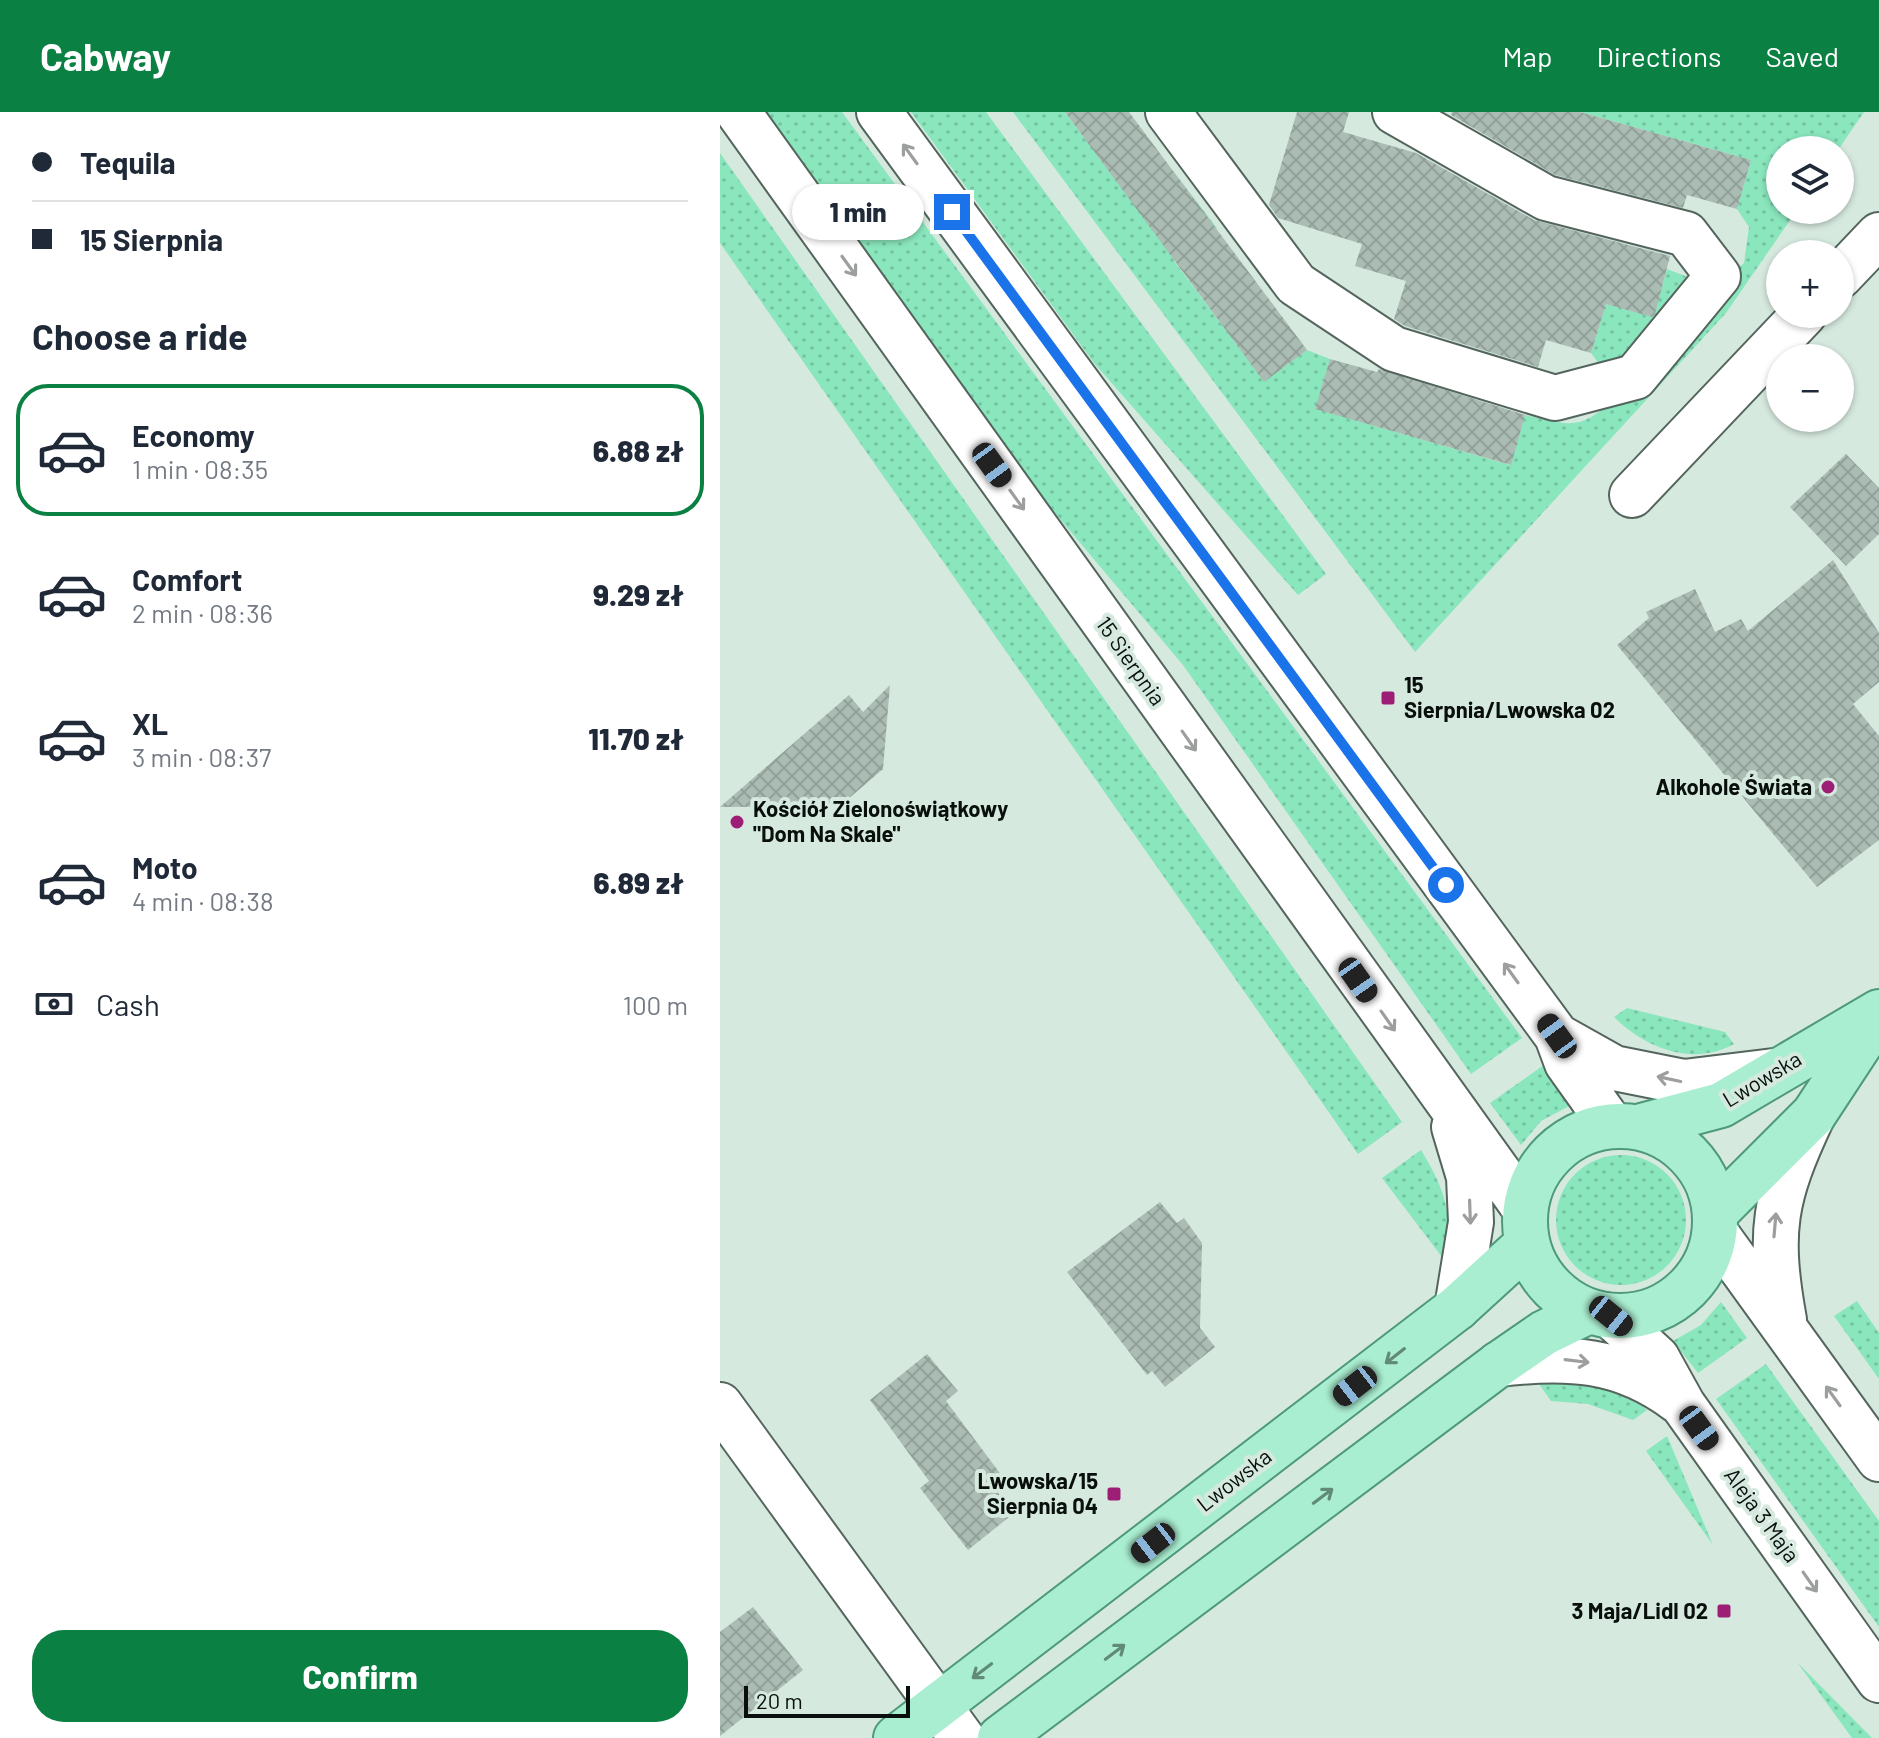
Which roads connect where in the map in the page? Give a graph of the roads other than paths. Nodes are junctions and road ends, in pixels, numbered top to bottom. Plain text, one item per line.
1 (738, 112) edge
2 (879, 112) edge
3 (1168, 112) edge
4 (1395, 112) edge
5 (1879, 235) edge
6 (1854, 261) edge
7 (1791, 328) edge
8 (1632, 495) dead end
9 (1879, 1013) edge
10 (1557, 1036) junction
11 (1774, 1071) junction
12 (1450, 1109) junction
13 (1814, 1114) junction
14 (1625, 1127) junction
15 (1715, 1222) junction
16 (1526, 1227) junction
17 (1457, 1308) junction
18 (1600, 1314) junction
19 (1786, 1330) junction
20 (1499, 1364) junction
21 (720, 1405) edge
22 (1683, 1405) junction
23 (1879, 1459) edge
24 (1879, 1680) edge
25 (949, 1722) edge
26 (896, 1738) edge
27 (1000, 1738) edge

1 -> 12 street, 15 Sierpnia
10 -> 2 street
3 - 4 street
5 - 6 street
7 - 8 street
9 - 11 main road, Lwowska
9 - 13 main road, Lwowska
11 -> 10 street
10 - 14 street
11 - 14 main road, Lwowska
12 - 16 street, 15 Sierpnia
12 -> 17 street
13 - 15 main road, Lwowska
19 -> 13 street
14 - 15 main road
14 - 16 main road
15 - 18 main road
15 - 19 street
16 - 17 main road, Lwowska
16 - 18 main road
17 -> 25 main road, Lwowska
18 - 20 main road
18 - 22 street, Aleja 3 Maja
23 -> 19 street
20 -> 22 street
27 -> 20 main road
21 - 25 street
22 -> 24 street, Aleja 3 Maja
25 - 26 main road, Lwowska

